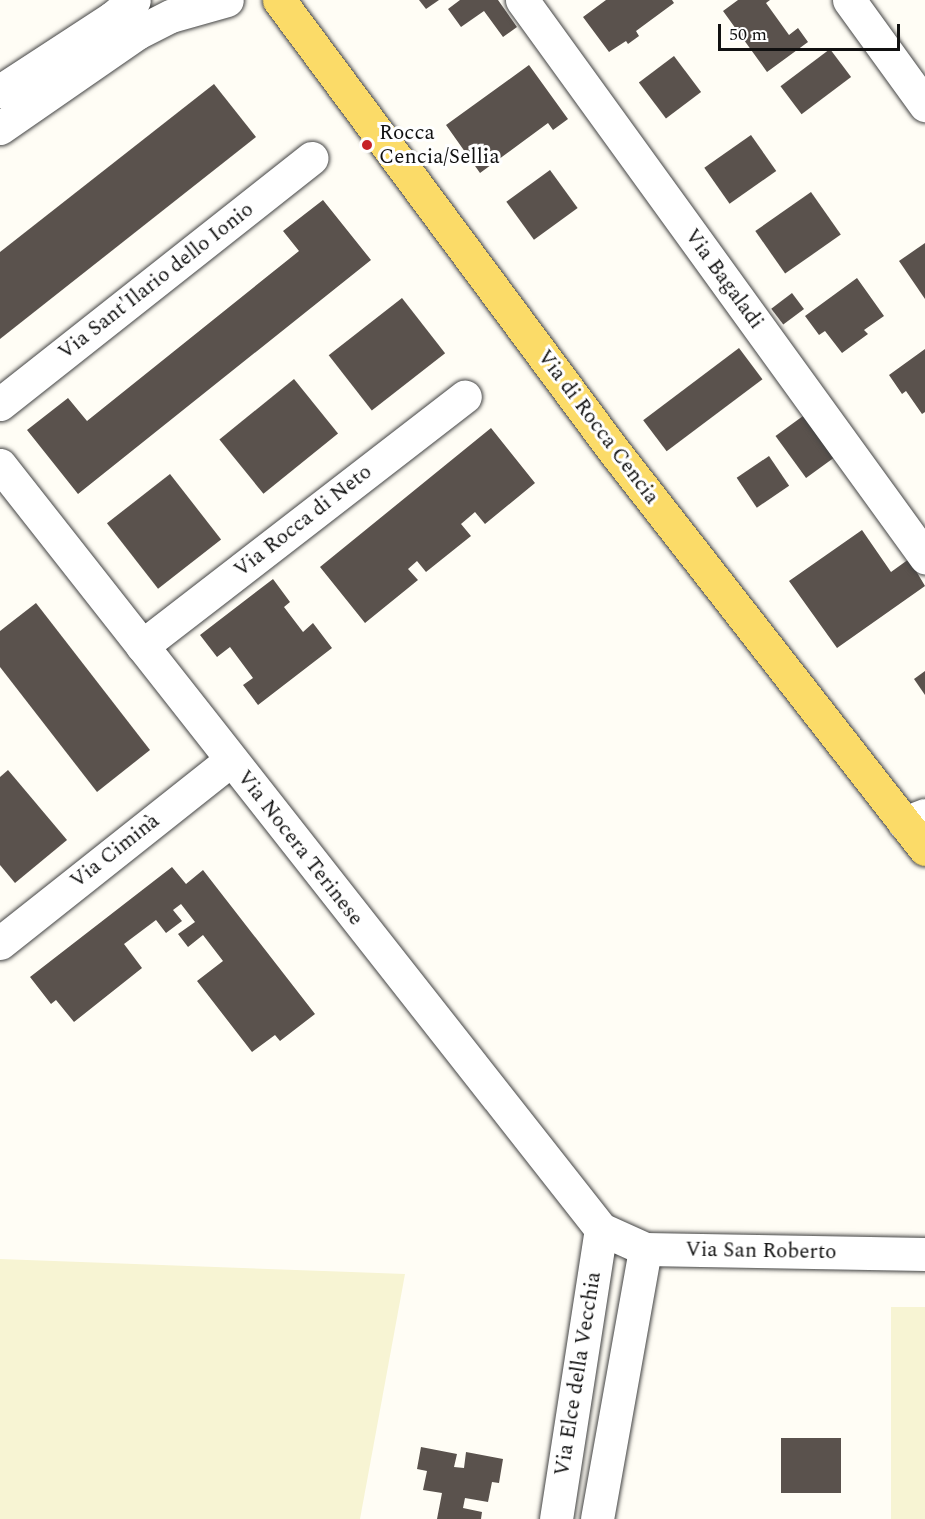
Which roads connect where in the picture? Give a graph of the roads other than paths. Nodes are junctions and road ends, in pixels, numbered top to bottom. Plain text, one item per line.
1 (134, 0) edge
2 (227, 0) edge
3 (279, 0) edge
4 (522, 0) edge
5 (849, 0) edge
6 (0, 91) edge
7 (925, 105) edge
8 (0, 128) edge
9 (311, 158) dead end
10 (465, 396) dead end
11 (0, 404) edge
12 (0, 465) edge
13 (925, 557) edge
14 (142, 646) junction
15 (231, 760) junction
16 (915, 819) edge
17 (925, 849) edge
18 (0, 943) edge
19 (601, 1229) junction
20 (645, 1249) junction
21 (925, 1254) edge
22 (555, 1519) edge
23 (597, 1519) edge

1 - 6 street
2 - 8 street
3 - 16 main road, Via di Rocca Cencia
4 - 13 street, Via Bagaladi
5 - 7 street
9 - 11 street, Via Sant'Ilario dello Ionio
10 - 14 street, Via Rocca di Neto
12 - 14 street, Via Nocera Terinese
14 - 15 street, Via Nocera Terinese
15 - 18 street, Via Ciminà
15 - 19 street, Via Nocera Terinese
16 - 17 main road, Via di Rocca Cencia
19 - 20 street, Via San Roberto
19 - 22 street, Via Elce della Vecchia
20 - 21 street, Via San Roberto
20 - 23 street, Via Elce della Vecchia

